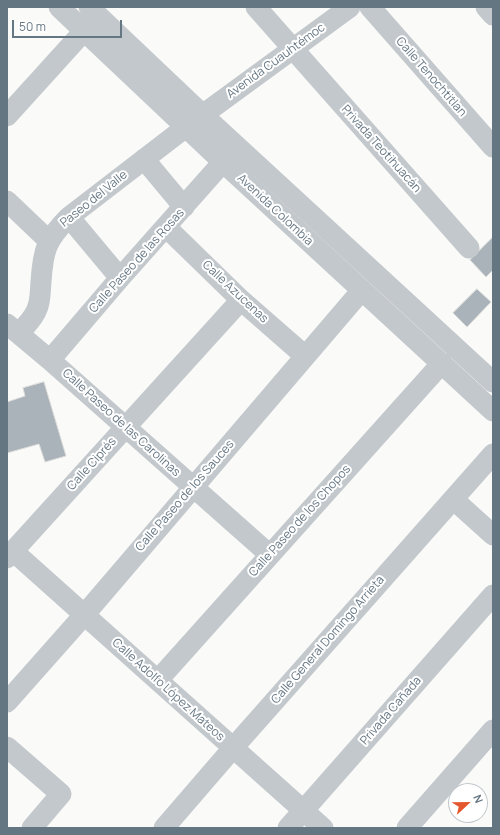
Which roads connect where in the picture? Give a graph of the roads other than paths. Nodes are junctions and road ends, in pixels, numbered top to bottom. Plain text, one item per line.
1 (59, 7) edge
2 (89, 7) edge
3 (256, 7) edge
4 (350, 7) edge
5 (370, 7) edge
6 (486, 7) edge
7 (493, 15) edge
8 (84, 31) junction
9 (293, 49) junction
10 (203, 114) junction
11 (7, 115) edge
12 (186, 126) junction
13 (493, 147) edge
14 (144, 159) junction
15 (223, 162) junction
16 (7, 201) edge
17 (184, 207) junction
18 (69, 217) junction
19 (166, 228) junction
20 (49, 241) junction
21 (468, 248) dead end
22 (120, 278) junction
23 (362, 290) junction
24 (241, 300) junction
25 (13, 329) edge
26 (305, 356) junction
27 (50, 360) junction
28 (442, 363) junction
29 (493, 382) edge
30 (493, 411) edge
31 (126, 427) junction
32 (493, 454) edge
33 (193, 488) junction
34 (453, 499) junction
35 (493, 535) edge
36 (10, 555) edge
37 (270, 555) junction
38 (493, 594) edge
39 (84, 614) junction
40 (158, 680) junction
41 (7, 702) edge
42 (493, 730) edge
43 (7, 747) edge
44 (233, 748) junction
45 (304, 811) junction
46 (32, 828) edge
47 (164, 828) edge
48 (288, 828) edge
49 (324, 828) edge
50 (407, 828) edge

1 - 8 street, Avenida Colombia
2 - 10 street, Avenida Colombia
3 - 9 street, Privada Teotihuacán
4 - 9 street, Avenida Cuauhtémoc
5 - 13 street, Calle Tenochtitlan
6 - 7 street
8 - 11 street
8 - 12 street, Avenida Colombia
9 - 10 street, Avenida Cuauhtémoc
9 - 21 street, Privada Teotihuacán
10 - 12 street, Paseo del Valle
10 - 29 street, Avenida Colombia
12 - 14 street, Paseo del Valle
12 - 15 street, Avenida Colombia
14 - 17 street
14 - 18 street, Paseo del Valle
15 - 17 street, Calle Paseo de las Rosas
15 - 23 street, Avenida Colombia
16 - 20 street
17 - 19 street, Calle Paseo de las Rosas
18 - 20 street, Paseo del Valle
18 - 22 street
19 - 22 street, Calle Paseo de las Rosas
19 - 24 street, Calle Azucenas
20 - 25 street, Paseo del Valle
22 - 27 street, Calle Paseo de las Rosas
23 - 26 street, Calle Paseo de los Sauces
23 - 28 street, Avenida Colombia
24 - 26 street, Calle Azucenas
24 - 31 street, Calle Ciprés
25 - 27 street, Calle Paseo de las Carolinas
26 - 33 street, Calle Paseo de los Sauces
27 - 31 street, Calle Paseo de las Carolinas
28 - 30 street, Avenida Colombia
28 - 37 street, Calle Paseo de los Chopos
31 - 33 street, Calle Paseo de las Carolinas
31 - 36 street, Calle Ciprés
32 - 34 street, Calle General Domingo Arrieta
33 - 37 street, Calle Paseo de las Carolinas
33 - 39 street, Calle Paseo de los Sauces
34 - 35 street
34 - 44 street, Calle General Domingo Arrieta
36 - 39 street, Calle Adolfo López Mateos
37 - 40 street, Calle Paseo de los Chopos
38 - 45 street, Privada Cañada
39 - 40 street, Calle Adolfo López Mateos
39 - 41 street, Calle Paseo de los Sauces
40 - 44 street, Calle Adolfo López Mateos
42 - 50 street
43 - 46 street
44 - 45 street, Calle Adolfo López Mateos
44 - 47 street, Calle General Domingo Arrieta
45 - 48 street, Privada Cañada
45 - 49 street, Calle Adolfo López Mateos

